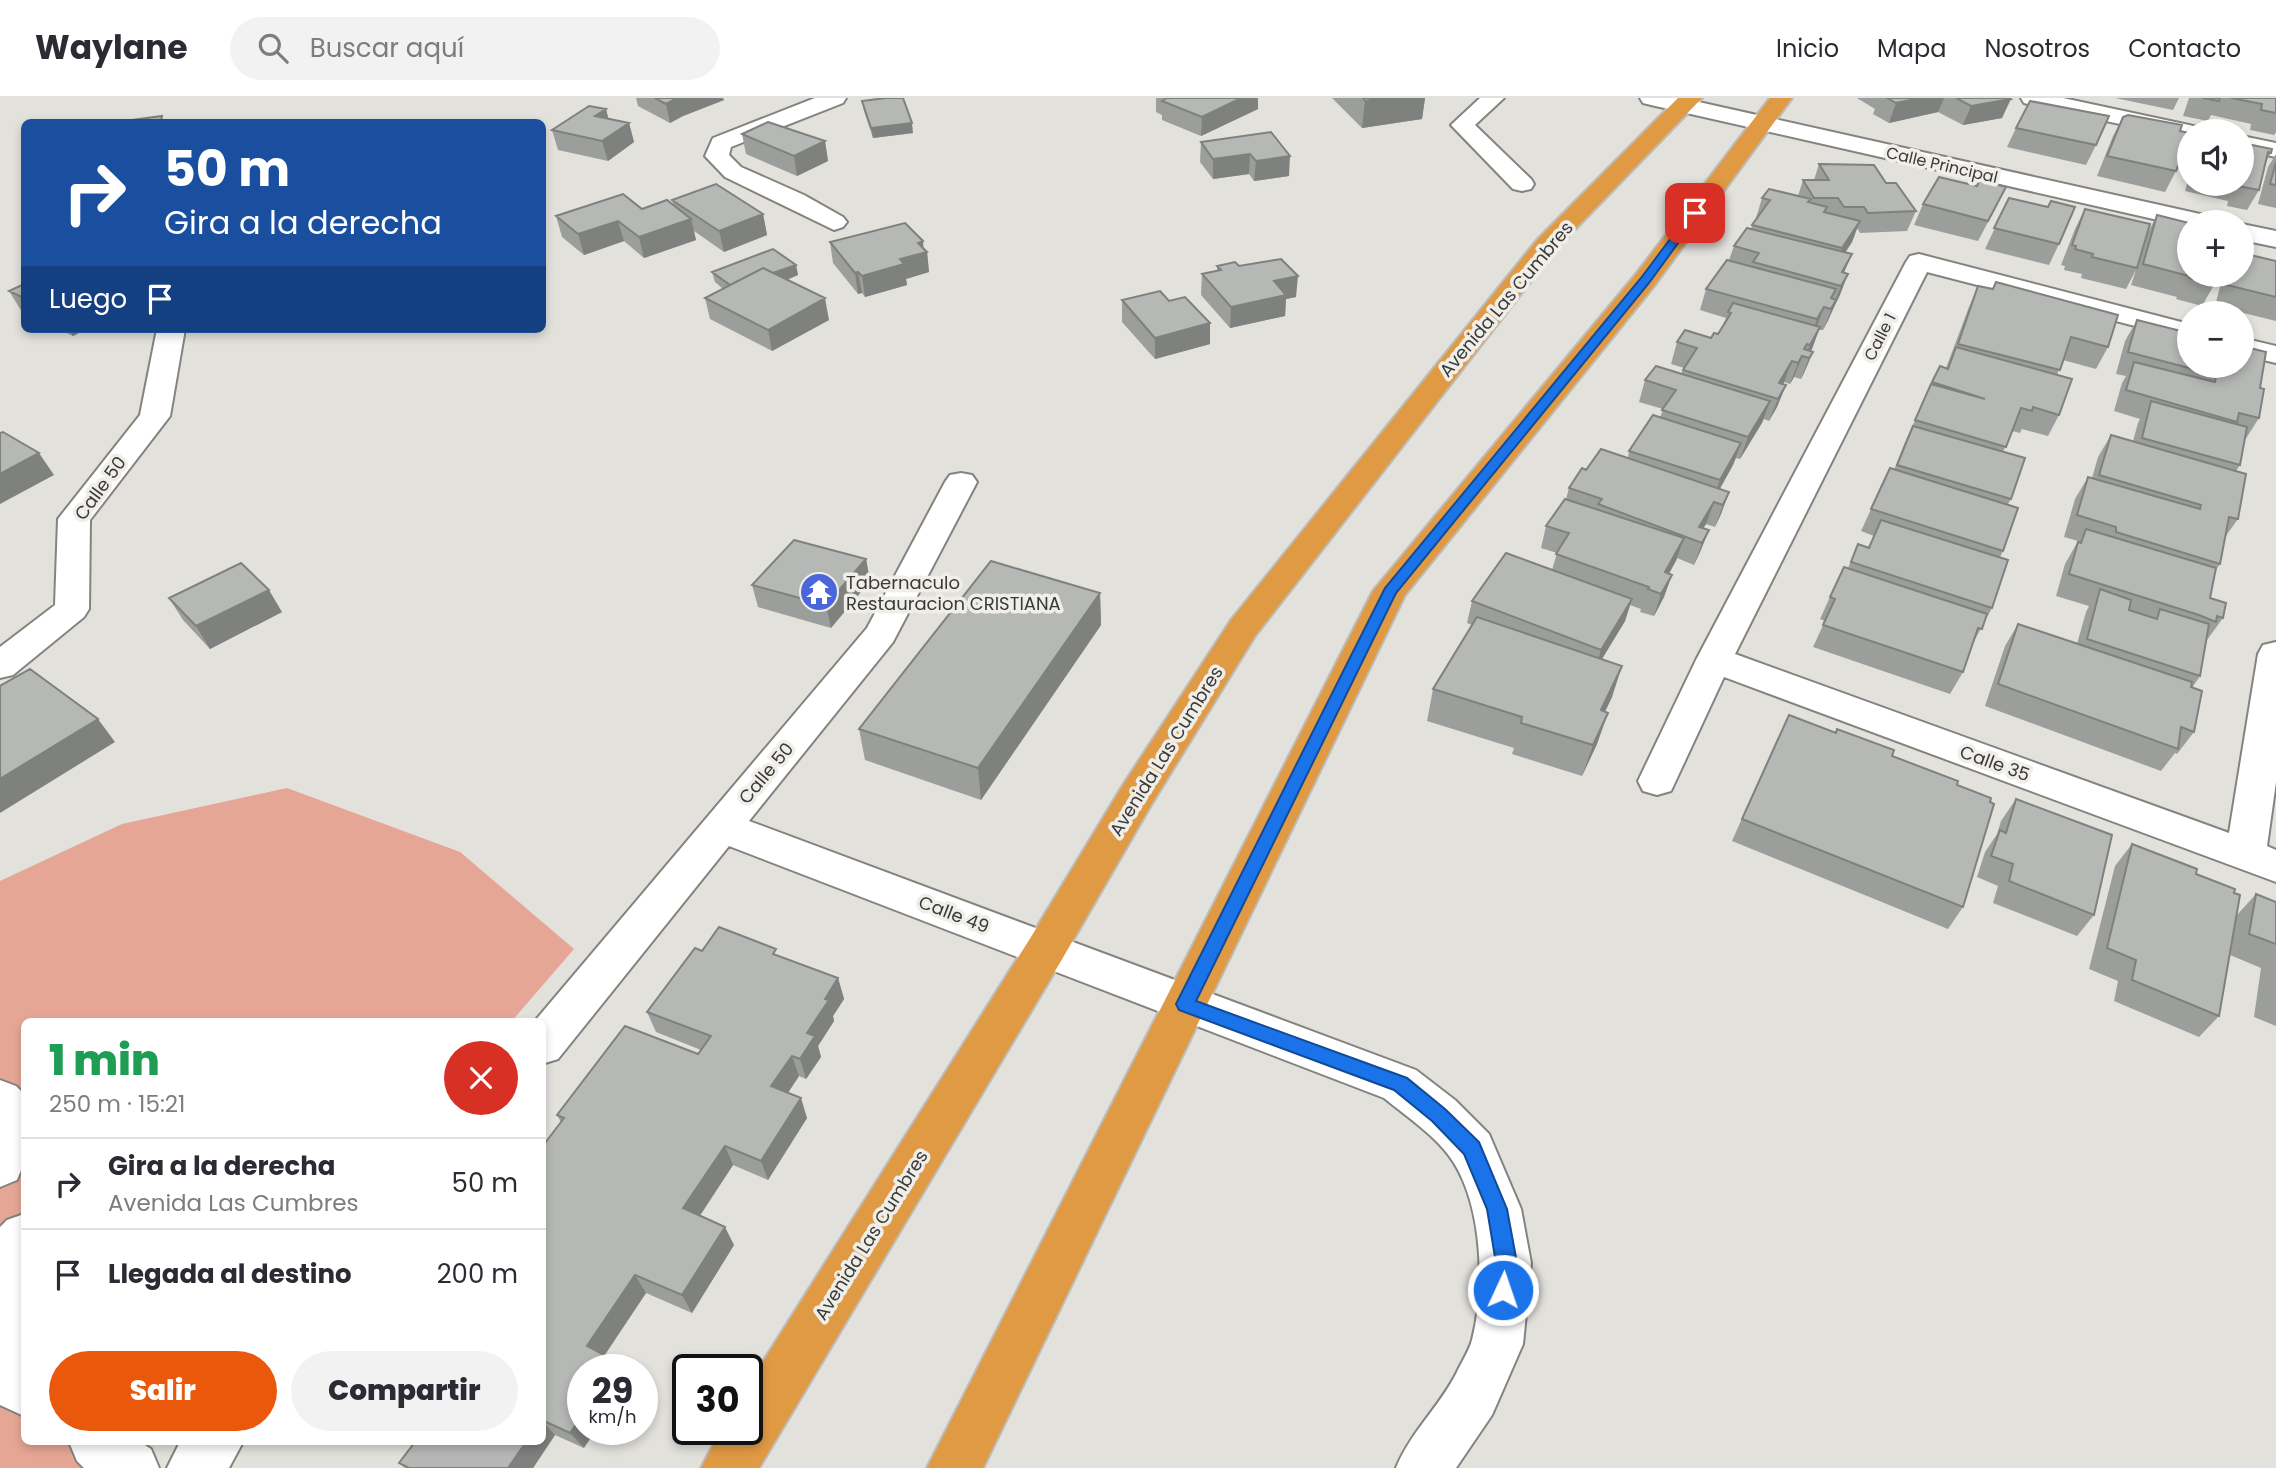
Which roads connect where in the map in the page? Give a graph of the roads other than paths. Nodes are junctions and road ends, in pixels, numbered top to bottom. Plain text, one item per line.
1 (835, 98) edge
2 (1493, 98) edge
3 (1781, 98) edge
4 (2032, 98) edge
5 (1676, 101) edge
6 (1762, 124) junction
7 (2177, 129) edge
8 (2254, 145) edge
9 (2276, 150) edge
10 (1522, 184) dead end
11 (2177, 217) edge
12 (834, 222) dead end
13 (2254, 234) edge
14 (2276, 239) edge
15 (2177, 329) edge
16 (170, 333) edge
17 (2254, 349) edge
18 (2276, 355) edge
19 (961, 482) dead end
20 (2276, 654) edge
21 (1714, 660) junction
22 (0, 666) edge
23 (1657, 781) dead end
24 (722, 827) junction
25 (2261, 860) edge
26 (1046, 949) junction
27 (1185, 1004) junction
28 (546, 1040) edge
29 (0, 1100) edge
30 (0, 1165) edge
31 (21, 1240) edge
32 (0, 1291) edge
33 (99, 1445) edge
34 (213, 1445) edge
35 (132, 1468) edge
36 (194, 1468) edge
37 (728, 1468) edge
38 (954, 1468) edge
39 (1423, 1468) edge

1 - 12 street
2 - 10 street
3 - 6 highway
4 - 7 street
5 - 6 street, Calle Principal
5 - 26 highway, Avenida Las Cumbres
6 - 11 street, Calle Principal
6 - 27 highway
8 - 9 street
13 - 14 street
15 - 21 street, Calle 1
16 - 22 street, Calle 50
17 - 18 street
19 - 24 street, Calle 50
20 - 25 street
21 - 23 street
21 - 25 street, Calle 35
24 - 26 street, Calle 49
24 - 28 street, Calle 50
26 - 27 street, Calle 49
26 - 37 highway, Avenida Las Cumbres
27 - 38 highway
27 - 39 street, Calle 49
29 - 30 street
31 - 32 street
33 - 35 street
34 - 36 street

